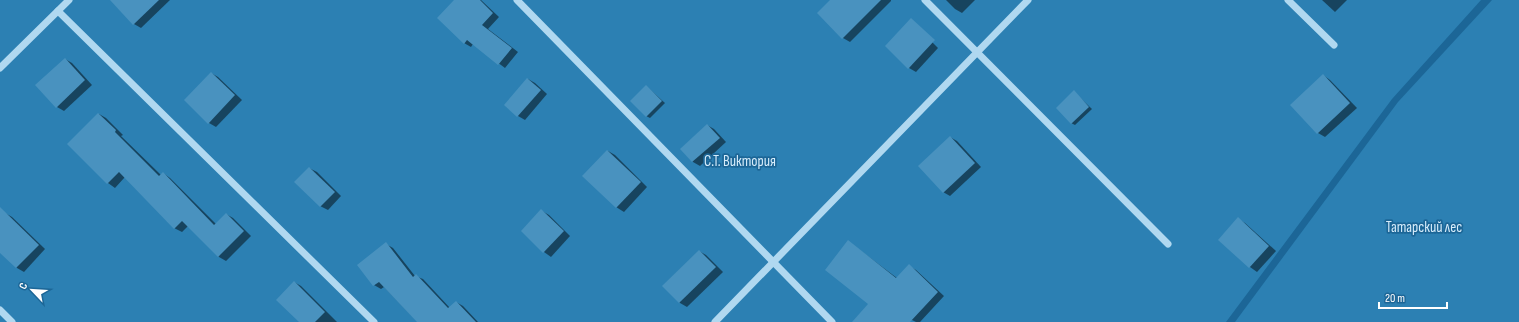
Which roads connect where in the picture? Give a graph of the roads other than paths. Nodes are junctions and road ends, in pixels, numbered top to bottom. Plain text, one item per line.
1 (69, 0) edge
2 (517, 0) edge
3 (925, 0) edge
4 (1028, 0) edge
5 (1288, 0) edge
6 (58, 11) junction
7 (1334, 45) dead end
8 (977, 52) junction
9 (0, 68) edge
10 (1168, 244) dead end
11 (773, 261) junction
12 (0, 310) edge
13 (12, 322) edge
14 (374, 322) edge
15 (715, 322) edge
16 (832, 322) edge

1 - 6 street
2 - 11 street
3 - 8 street
4 - 8 street
5 - 7 street
6 - 9 street
6 - 14 street
8 - 10 street
8 - 11 street
11 - 15 street
11 - 16 street
12 - 13 street

